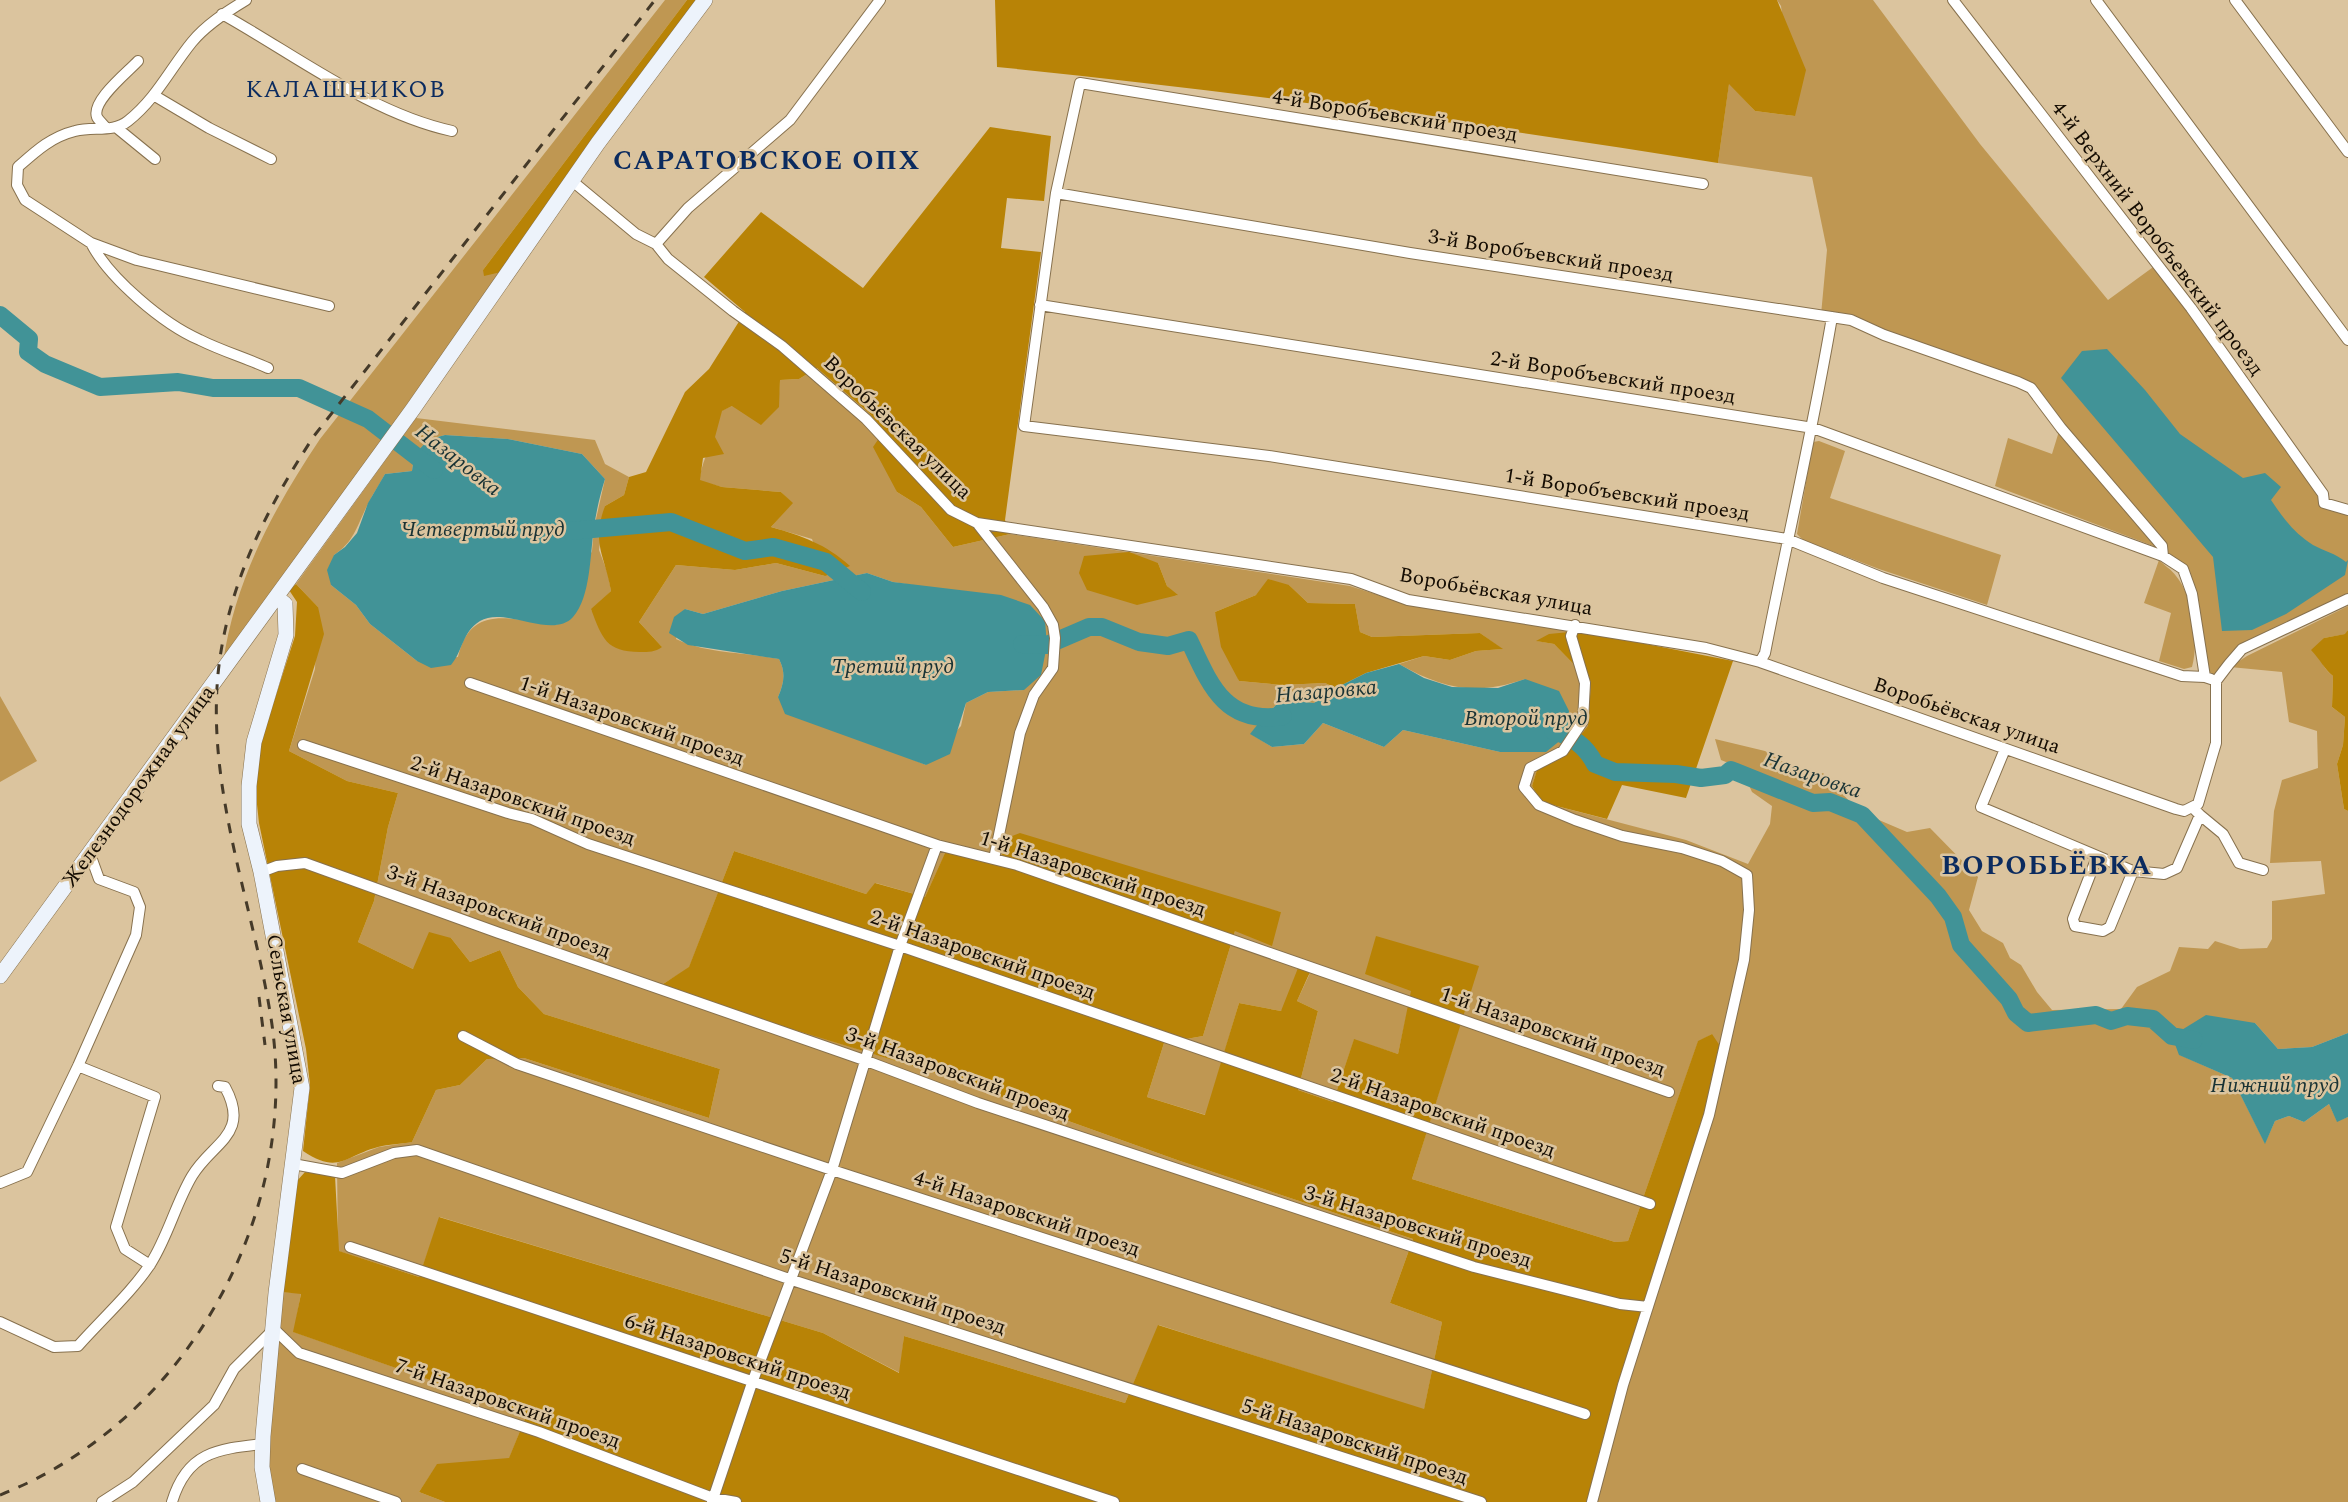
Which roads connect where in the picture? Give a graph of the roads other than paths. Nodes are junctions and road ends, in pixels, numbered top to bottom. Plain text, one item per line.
1 (246, 0) edge
2 (705, 0) edge
3 (880, 0) edge
4 (1953, 0) edge
5 (2096, 0) edge
6 (2235, 0) edge
7 (222, 14) junction
8 (138, 61) dead end
9 (155, 96) junction
10 (112, 128) junction
11 (452, 130) dead end
12 (2348, 152) edge
13 (154, 159) dead end
14 (271, 159) dead end
15 (571, 180) junction
16 (1704, 184) dead end
17 (1056, 193) junction
18 (91, 243) junction
19 (656, 244) junction
20 (1040, 305) junction
21 (328, 306) dead end
22 (1832, 317) junction
23 (2348, 340) edge
24 (268, 368) dead end
25 (1813, 428) junction
26 (2348, 510) edge
27 (977, 523) junction
28 (1787, 539) junction
29 (2163, 556) junction
30 (276, 597) junction
31 (2348, 599) edge
32 (1575, 625) junction
33 (1760, 662) junction
34 (2205, 677) junction
35 (2217, 681) junction
36 (470, 683) dead end
37 (303, 745) dead end
38 (2005, 749) junction
39 (2196, 811) junction
40 (937, 845) junction
41 (90, 854) junction
42 (2097, 857) junction
43 (994, 859) junction
44 (2263, 870) dead end
45 (261, 872) junction
46 (2133, 872) junction
47 (900, 946) junction
48 (0, 976) edge
49 (463, 1036) dead end
50 (864, 1060) junction
51 (78, 1066) junction
52 (218, 1086) dead end
53 (1669, 1092) dead end
54 (293, 1164) junction
55 (832, 1170) junction
56 (0, 1183) edge
57 (1650, 1204) dead end
58 (350, 1247) dead end
59 (150, 1264) junction
60 (792, 1280) junction
61 (1648, 1307) junction
62 (0, 1322) edge
63 (274, 1329) junction
64 (752, 1383) junction
65 (1585, 1414) dead end
66 (263, 1444) junction
67 (302, 1469) dead end
68 (713, 1500) edge
69 (102, 1502) edge
70 (172, 1502) edge
71 (268, 1502) edge
72 (396, 1502) edge
73 (736, 1502) edge
74 (1114, 1502) edge
75 (1481, 1502) edge
76 (1592, 1502) edge

1 - 7 street
2 - 15 street, Железнодорожная улица
3 - 19 street
4 - 26 street, 4-й Верхний Воробъевский проезд
5 - 23 street
6 - 12 street
7 - 9 street
7 - 11 street
8 - 10 street
9 - 10 street
9 - 14 street
10 - 13 street
10 - 18 street
15 - 19 street, Воробьёвская улица
15 - 30 street, Железнодорожная улица
16 - 17 street, 4-й Воробъевский проезд
17 - 20 street
17 - 22 street, 3-й Воробъевский проезд
18 - 21 street
18 - 24 street
19 - 27 street, Воробьёвская улица
20 - 25 street, 2-й Воробъевский проезд
20 - 28 street, 1-й Воробъевский проезд
22 - 25 street
22 - 29 street, 3-й Воробъевский проезд
25 - 28 street
25 - 29 street, 2-й Воробъевский проезд
27 - 32 street, Воробьёвская улица
27 - 43 street
28 - 33 street
28 - 34 street, 1-й Воробъевский проезд
29 - 34 street
30 - 41 street, Железнодорожная улица
30 - 45 street, Сельская улица
31 - 35 street
32 - 33 street, Воробьёвская улица
32 - 61 street
33 - 38 street, Воробьёвская улица
34 - 35 street, 1-й Воробъевский проезд
35 - 39 street
36 - 40 street, 1-й Назаровский проезд
37 - 47 street, 2-й Назаровский проезд
38 - 39 street, Воробьёвская улица
38 - 42 street
39 - 44 street
39 - 46 street
40 - 43 street, 1-й Назаровский проезд
40 - 47 street
41 - 48 street, Железнодорожная улица
41 - 51 street
42 - 46 street
42 - 46 street
43 - 53 street, 1-й Назаровский проезд
45 - 50 street, 3-й Назаровский проезд
45 - 54 street, Сельская улица
47 - 50 street
47 - 57 street, 2-й Назаровский проезд
49 - 55 street, 4-й Назаровский проезд
50 - 55 street
50 - 61 street, 3-й Назаровский проезд
51 - 56 street
51 - 59 street
52 - 59 street
54 - 60 street, 5-й Назаровский проезд
54 - 63 street, Сельская улица
55 - 60 street
55 - 65 street, 4-й Назаровский проезд
58 - 64 street, 6-й Назаровский проезд
59 - 62 street
60 - 64 street
60 - 75 street, 5-й Назаровский проезд
61 - 76 street
63 - 66 street, Сельская улица
63 - 68 street, 7-й Назаровский проезд
63 - 69 street
64 - 68 street
64 - 74 street, 6-й Назаровский проезд
66 - 70 street
66 - 71 street, Сельская улица
67 - 72 street
68 - 73 street, 7-й Назаровский проезд

